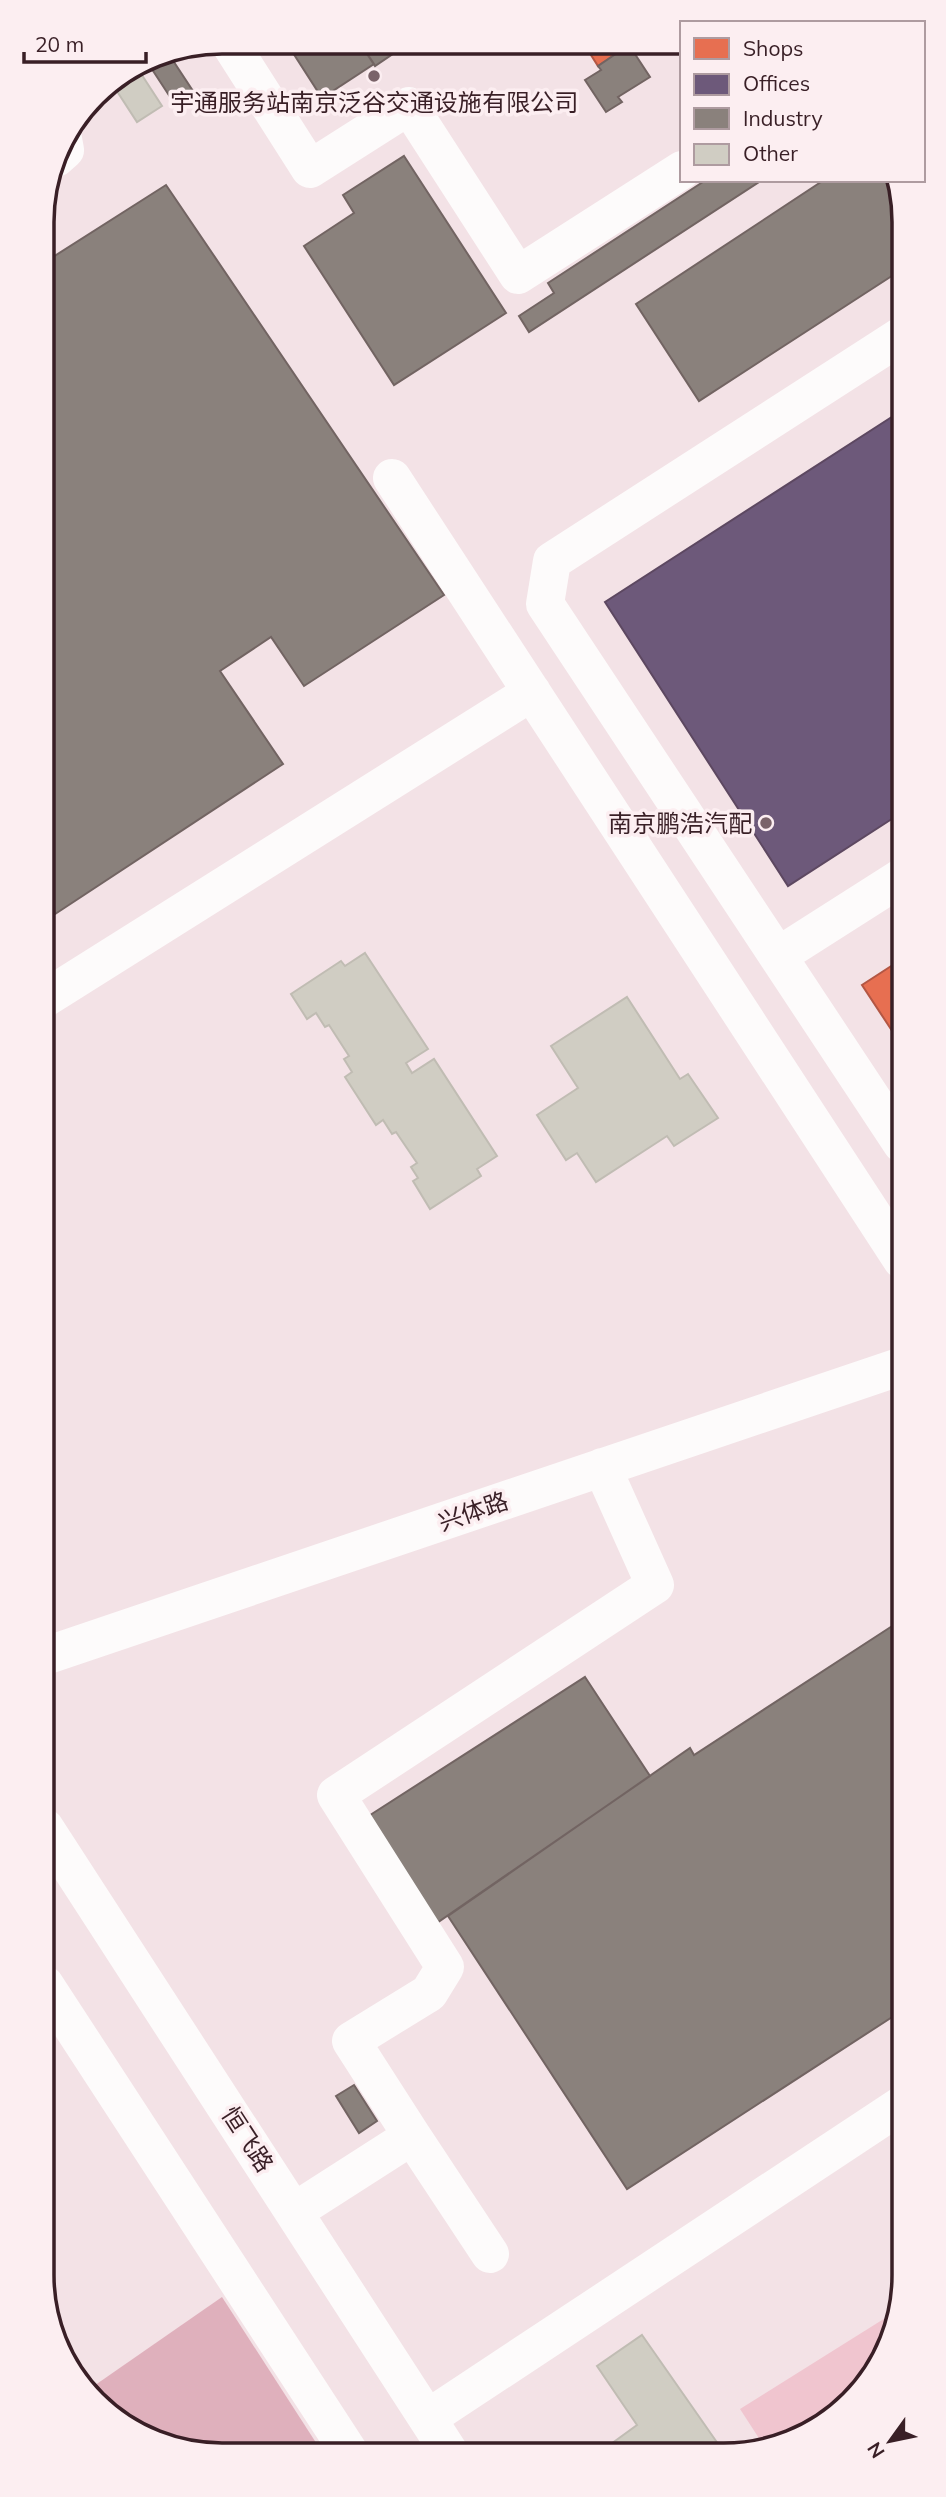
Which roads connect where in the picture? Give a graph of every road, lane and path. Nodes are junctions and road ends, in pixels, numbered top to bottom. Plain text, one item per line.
1 (237, 54) edge
2 (680, 171) edge
3 (892, 342) edge
4 (392, 478) dead end
5 (531, 692) junction
6 (892, 883) edge
7 (778, 956) junction
8 (55, 992) edge
9 (892, 1128) edge
10 (892, 1244) edge
11 (891, 1370) edge
12 (602, 1467) junction
13 (54, 1653) edge
14 (54, 1842) edge
15 (54, 1999) edge
16 (891, 2112) edge
17 (412, 2136) junction
18 (295, 2211) junction
19 (490, 2254) dead end
20 (428, 2418) junction
21 (343, 2443) edge
22 (443, 2443) edge

1 - 2 main road
3 - 7 main road
4 - 5 main road
5 - 8 main road
5 - 10 main road
6 - 7 main road
7 - 9 main road
11 - 12 main road, 兴体路
12 - 13 main road, 兴体路
12 - 17 main road
14 - 18 main road, 恒飞路
15 - 21 main road
16 - 20 main road
17 - 18 main road
17 - 19 main road
18 - 20 main road, 恒飞路
20 - 22 main road, 恒飞路

